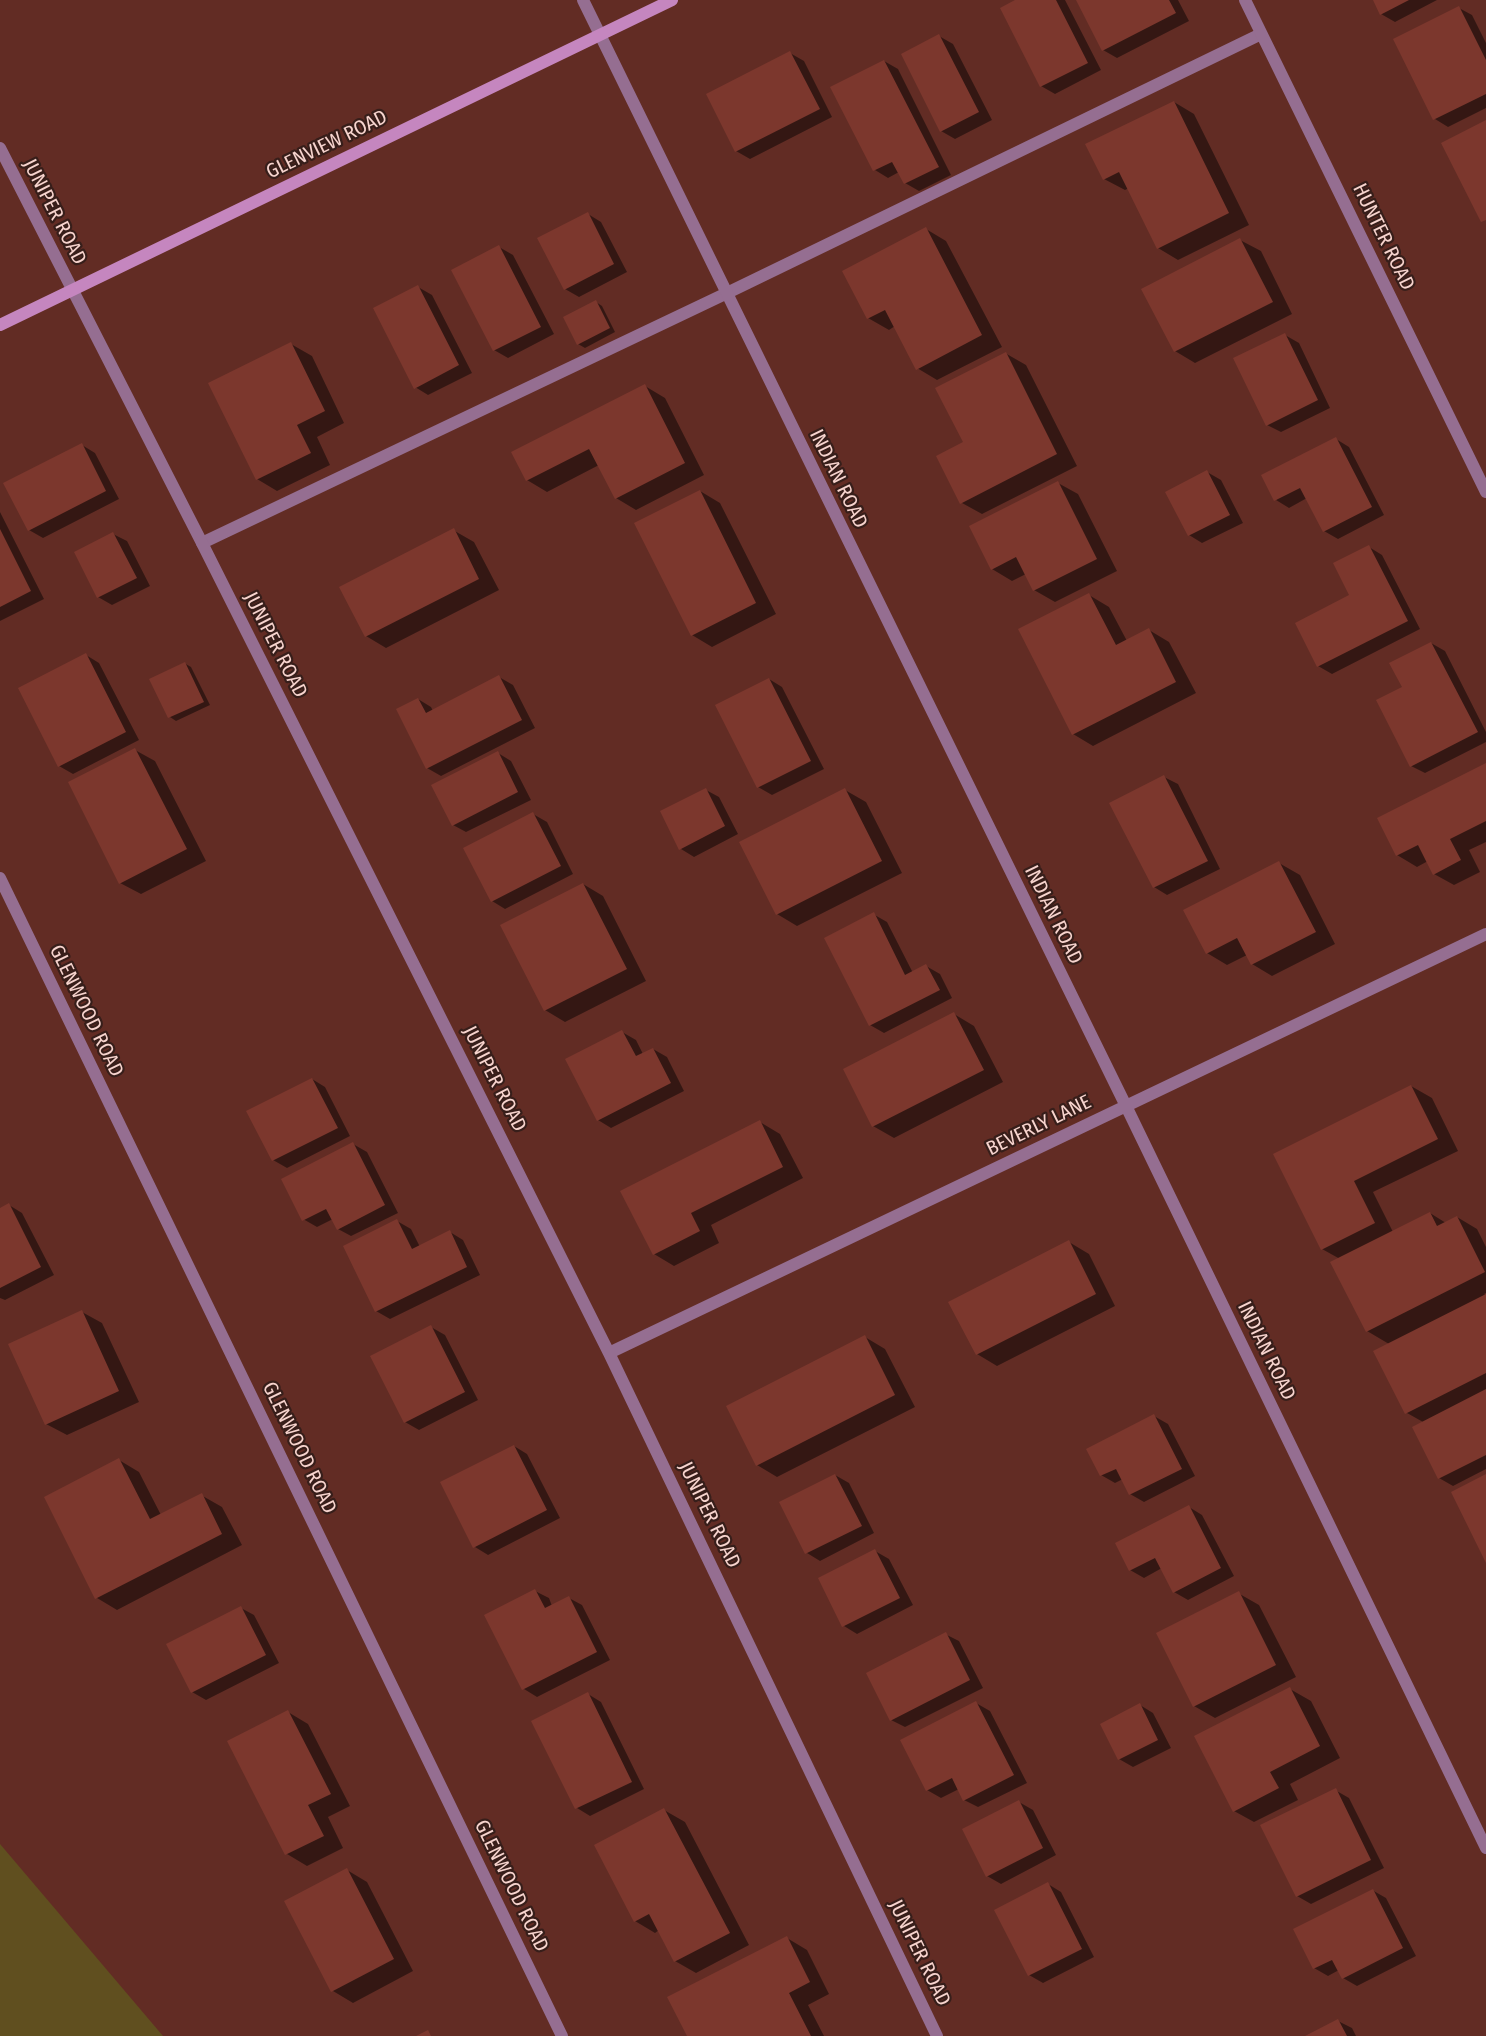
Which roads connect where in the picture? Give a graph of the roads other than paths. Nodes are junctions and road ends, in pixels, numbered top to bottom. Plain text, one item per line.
1 (583, 0) edge
2 (672, 0) edge
3 (1245, 0) edge
4 (1261, 34) junction
5 (600, 35) junction
6 (0, 148) edge
7 (72, 290) junction
8 (725, 294) junction
9 (0, 325) edge
10 (1486, 492) edge
11 (202, 543) junction
12 (0, 878) edge
13 (1486, 934) edge
14 (1126, 1106) junction
15 (609, 1353) junction
16 (1486, 1848) edge
17 (562, 2036) edge
18 (937, 2036) edge

1 - 5 street, INDIAN ROAD
2 - 5 main road, GLENVIEW ROAD
3 - 4 street, HUNTER ROAD
4 - 8 street
4 - 10 street, HUNTER ROAD
5 - 7 main road, GLENVIEW ROAD
5 - 8 street, INDIAN ROAD
6 - 7 street, JUNIPER ROAD
7 - 9 main road, GLENVIEW ROAD
7 - 11 street, JUNIPER ROAD
8 - 11 street
8 - 14 street, INDIAN ROAD
11 - 15 street, JUNIPER ROAD
12 - 17 street, GLENWOOD ROAD
13 - 14 street, BEVERLY LANE
14 - 15 street, BEVERLY LANE
14 - 16 street, INDIAN ROAD
15 - 18 street, JUNIPER ROAD

